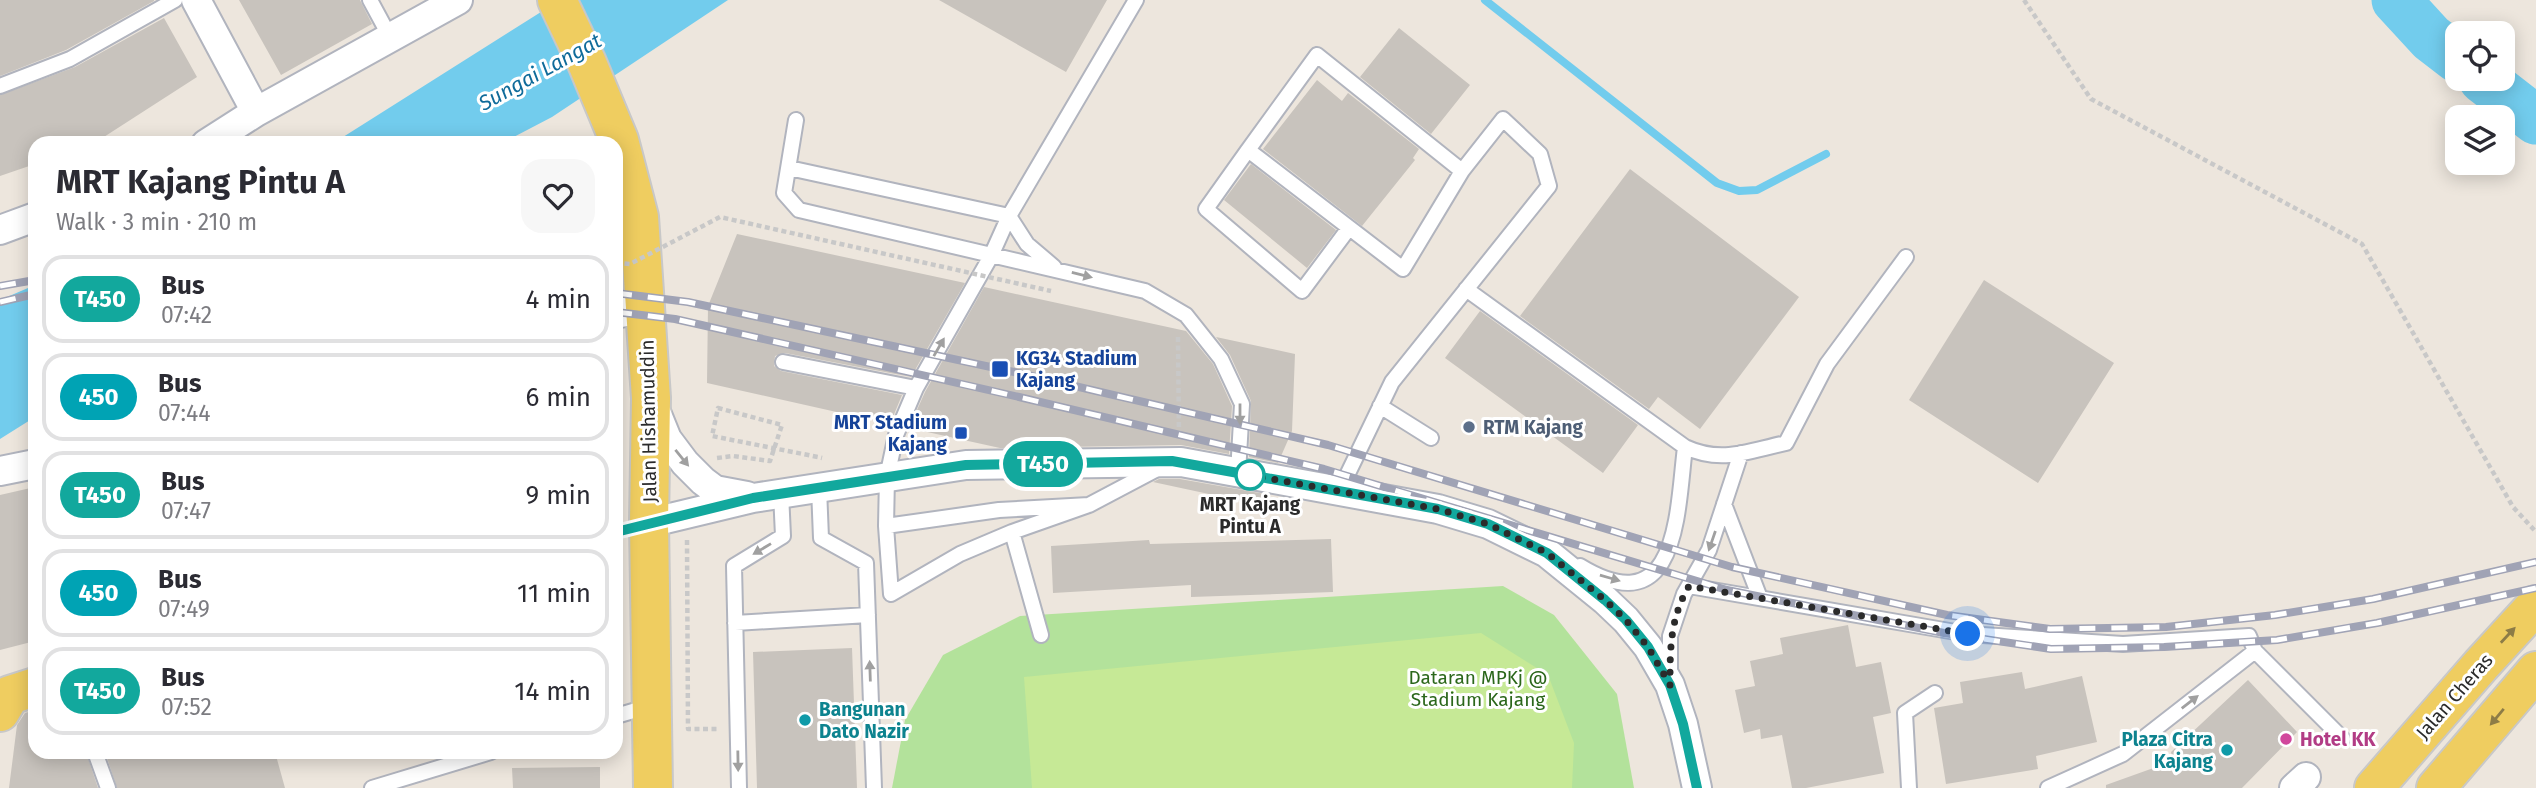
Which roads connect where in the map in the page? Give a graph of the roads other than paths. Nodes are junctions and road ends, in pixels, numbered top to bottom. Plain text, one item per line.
1 (175, 0) edge
2 (196, 0) edge
3 (370, 0) edge
4 (458, 0) edge
5 (557, 0) edge
6 (1136, 0) edge
7 (390, 37) junction
8 (0, 86) edge
9 (256, 112) junction
10 (796, 120) dead end
11 (218, 136) edge
12 (617, 136) edge
13 (1248, 150) junction
14 (623, 155) edge
15 (789, 168) junction
16 (1462, 171) junction
17 (1009, 216) junction
18 (28, 220) edge
19 (1349, 228) junction
20 (0, 230) edge
21 (991, 256) junction
22 (1906, 257) dead end
23 (1055, 268) junction
24 (1466, 289) junction
25 (631, 311) edge
26 (783, 362) dead end
27 (916, 388) junction
28 (651, 398) junction
29 (1380, 406) junction
30 (1431, 438) dead end
31 (1685, 447) junction
32 (1741, 453) junction
33 (1177, 462) junction
34 (28, 465) edge
35 (0, 471) edge
36 (1238, 473) junction
37 (887, 477) junction
38 (819, 488) junction
39 (1339, 492) junction
40 (767, 495) junction
41 (1724, 504) junction
42 (1089, 505) junction
43 (886, 526) junction
44 (633, 527) edge
45 (1012, 532) junction
46 (1547, 553) junction
47 (1689, 586) junction
48 (1760, 598) junction
49 (2536, 605) edge
50 (868, 615) junction
51 (735, 623) junction
52 (1041, 635) dead end
53 (2255, 652) junction
54 (2536, 671) edge
55 (1670, 685) junction
56 (1935, 693) dead end
57 (634, 710) edge
58 (2343, 739) dead end
59 (98, 759) edge
60 (468, 759) edge
61 (2449, 780) edge
62 (108, 788) edge
63 (372, 788) edge
64 (653, 788) edge
65 (738, 788) edge
66 (874, 788) edge
67 (1697, 788) edge
68 (1909, 788) edge
69 (2048, 788) edge
70 (2374, 788) edge

1 - 8 lane
2 - 9 street
3 - 7 lane
4 - 7 street
5 - 12 main road, Jalan Hishamuddin
6 - 17 lane
7 - 9 street
9 - 11 street
10 - 15 lane
13 - 16 lane
13 - 19 lane
13 - 19 lane
14 - 25 main road, Jalan Hishamuddin
15 - 17 lane
15 - 21 lane
16 - 19 lane
16 - 24 lane
17 - 21 lane
17 - 23 lane
18 - 20 street
21 - 23 lane
27 -> 21 lane
22 - 32 lane
23 -> 36 lane
24 - 29 lane
24 - 31 lane
25 - 28 main road, Jalan Hishamuddin
26 - 27 lane
27 - 37 lane
28 -> 40 street
28 - 44 main road, Jalan Hishamuddin
29 - 30 lane
29 - 39 lane
31 - 32 lane
46 -> 31 lane
32 - 41 lane
33 - 36 street
33 - 37 street
33 - 42 lane
34 - 35 street
36 - 39 street
37 - 38 street
37 - 43 lane
38 - 40 street
38 - 50 lane
39 - 46 street
40 - 44 street
40 -> 51 lane
41 -> 47 lane
41 - 48 lane
42 - 43 lane
42 - 45 lane
43 - 45 lane
44 - 57 main road, Jalan Hishamuddin
45 - 52 lane
46 - 55 street
47 - 48 lane
47 - 55 lane
48 - 53 lane
70 -> 49 main road, Jalan Cheras
50 - 51 lane
66 -> 50 lane
51 -> 65 lane
53 - 58 lane
69 -> 53 lane
54 -> 61 main road
55 - 67 street
56 - 68 lane
57 - 64 main road, Jalan Hishamuddin
59 - 62 lane
60 - 63 lane

